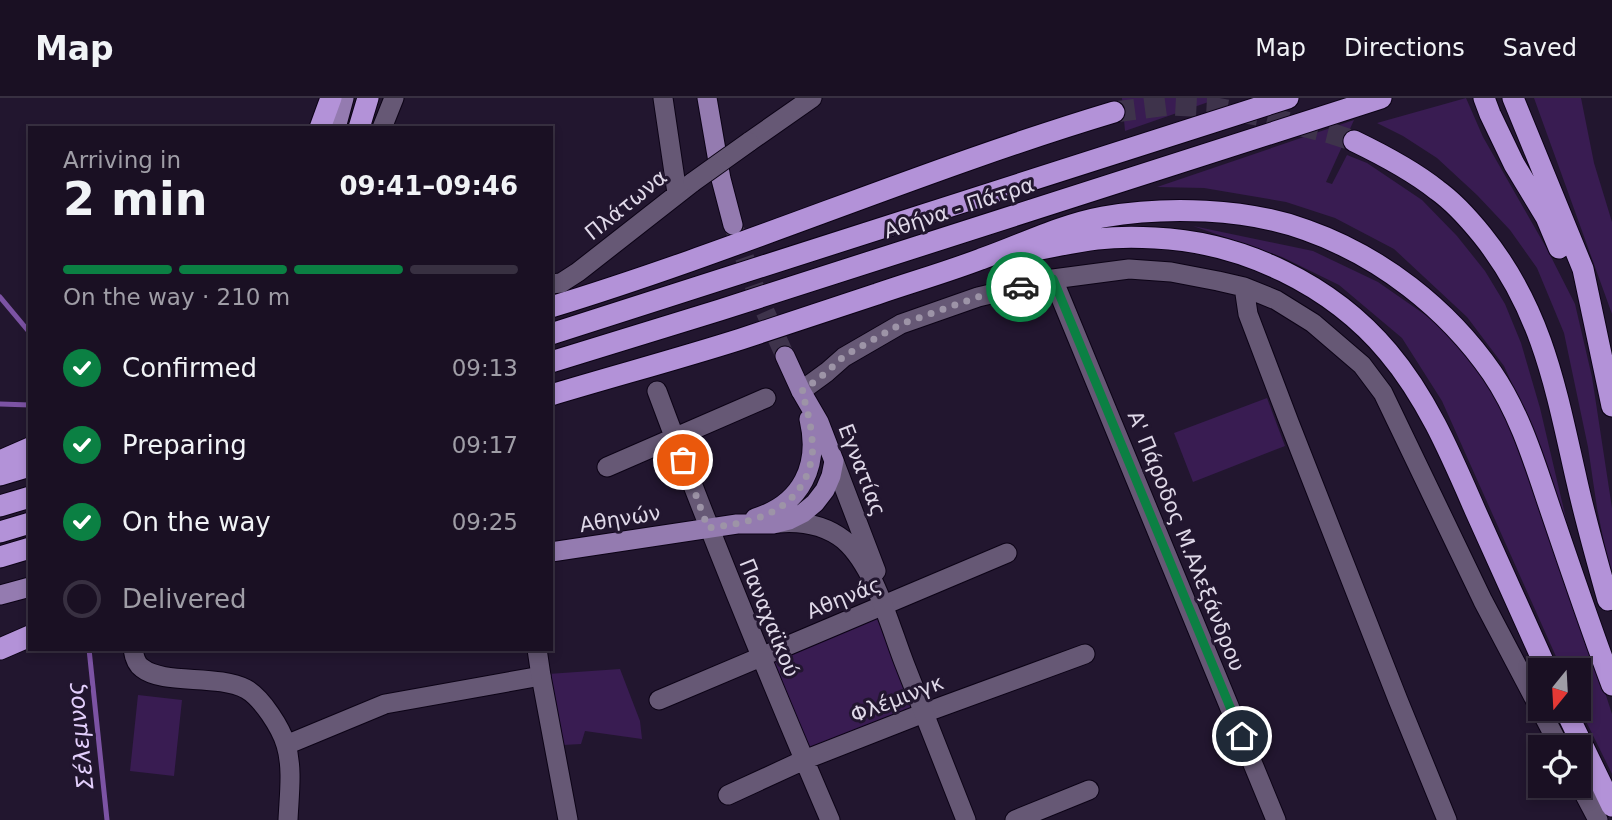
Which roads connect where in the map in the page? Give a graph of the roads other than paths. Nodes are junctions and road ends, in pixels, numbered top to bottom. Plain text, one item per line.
1 (331, 98) edge
2 (344, 98) edge
3 (368, 98) edge
4 (394, 98) edge
5 (663, 98) edge
6 (707, 98) edge
7 (812, 98) edge
8 (1288, 98) edge
9 (1381, 98) edge
10 (1515, 102) edge
11 (1487, 106) edge
12 (1114, 112) tunnel mouth
13 (321, 126) edge
14 (337, 126) edge
15 (360, 126) edge
16 (383, 126) edge
17 (1354, 141) tunnel mouth
18 (685, 187) junction
19 (733, 225) tunnel mouth
20 (982, 259) junction
21 (1053, 279) junction
22 (553, 284) edge
23 (1244, 287) junction
24 (553, 304) edge
25 (553, 333) edge
26 (1598, 336) junction
27 (785, 356) tunnel mouth
28 (553, 361) edge
29 (657, 391) dead end
30 (802, 391) junction
31 (553, 394) edge
32 (766, 398) dead end
33 (1612, 407) edge
34 (674, 438) junction
35 (28, 449) edge
36 (0, 461) edge
37 (834, 461) junction
38 (28, 467) edge
39 (607, 467) dead end
40 (0, 475) edge
41 (28, 498) edge
42 (0, 506) edge
43 (28, 524) edge
44 (737, 524) junction
45 (773, 524) junction
46 (708, 528) junction
47 (0, 532) edge
48 (28, 549) edge
49 (553, 552) edge
50 (1007, 553) dead end
51 (0, 557) edge
52 (28, 588) edge
53 (0, 595) edge
54 (1608, 600) dead end
55 (28, 602) edge
56 (0, 605) edge
57 (884, 606) junction
58 (28, 637) edge
59 (0, 649) edge
60 (134, 651) edge
61 (537, 651) edge
62 (1085, 654) dead end
63 (760, 656) junction
64 (1542, 658) edge
65 (541, 676) junction
66 (1612, 685) edge
67 (659, 700) dead end
68 (924, 713) junction
69 (1570, 721) edge
70 (1554, 735) edge
71 (286, 746) junction
72 (804, 760) junction
73 (1089, 790) dead end
74 (728, 795) dead end
75 (1586, 798) edge
76 (1612, 806) edge
77 (288, 820) edge
78 (568, 820) edge
79 (830, 820) edge
80 (966, 820) edge
81 (1015, 820) edge
82 (1276, 820) edge
83 (1447, 820) edge
84 (1598, 820) edge

1 - 13 highway
2 - 14 main road
3 - 15 highway
4 - 16 street
5 - 18 street
6 - 19 main road
7 - 18 street, Πλάτωνα, bridge
8 - 25 highway, Αθήνα - Πάτρα
9 - 28 highway, Αθήνα - Πάτρα
10 - 26 highway
11 - 26 highway
12 - 24 highway
17 - 54 highway
18 - 22 street, Πλάτωνα
20 - 31 highway
20 - 64 highway
20 - 66 highway
21 - 23 street
21 - 30 street
21 - 82 street, Α' Πάροδος Μ.Αλεξάνδρου
23 - 70 street
23 - 83 street
26 - 33 highway
27 - 30 main road, Εγνατίας
29 - 34 street, Παναχαϊκού
30 - 37 main road, Εγνατίας
30 - 44 main road, Αθηνών
32 - 34 street
34 - 39 street
34 - 46 street, Παναχαϊκού
35 - 36 highway
37 - 45 main road, Αθηνών
37 - 57 street, Εγνατίας
38 - 40 highway
41 - 42 highway
43 - 47 highway
44 - 45 main road, Αθηνών
44 - 46 main road, Αθηνών
45 - 57 street, Εγνατίας
46 - 49 main road, Αθηνών
46 - 63 street, Παναχαϊκού
48 - 51 highway
50 - 57 street, Αθηνάς
52 - 53 main road
55 - 56 main road
57 - 63 street, Αθηνάς
57 - 68 street, Εγνατίας
58 - 59 highway
60 - 71 street
61 - 65 street
62 - 68 street, Φλέμινγκ
63 - 67 street, Αθηνάς
63 - 72 street, Παναχαϊκού
65 - 71 street
65 - 78 street
68 - 72 street, Φλέμινγκ
68 - 80 street, Εγνατίας
69 - 76 highway
71 - 77 street
72 - 74 street, Φλέμινγκ
72 - 79 street, Παναχαϊκού
73 - 81 street
75 - 84 street

